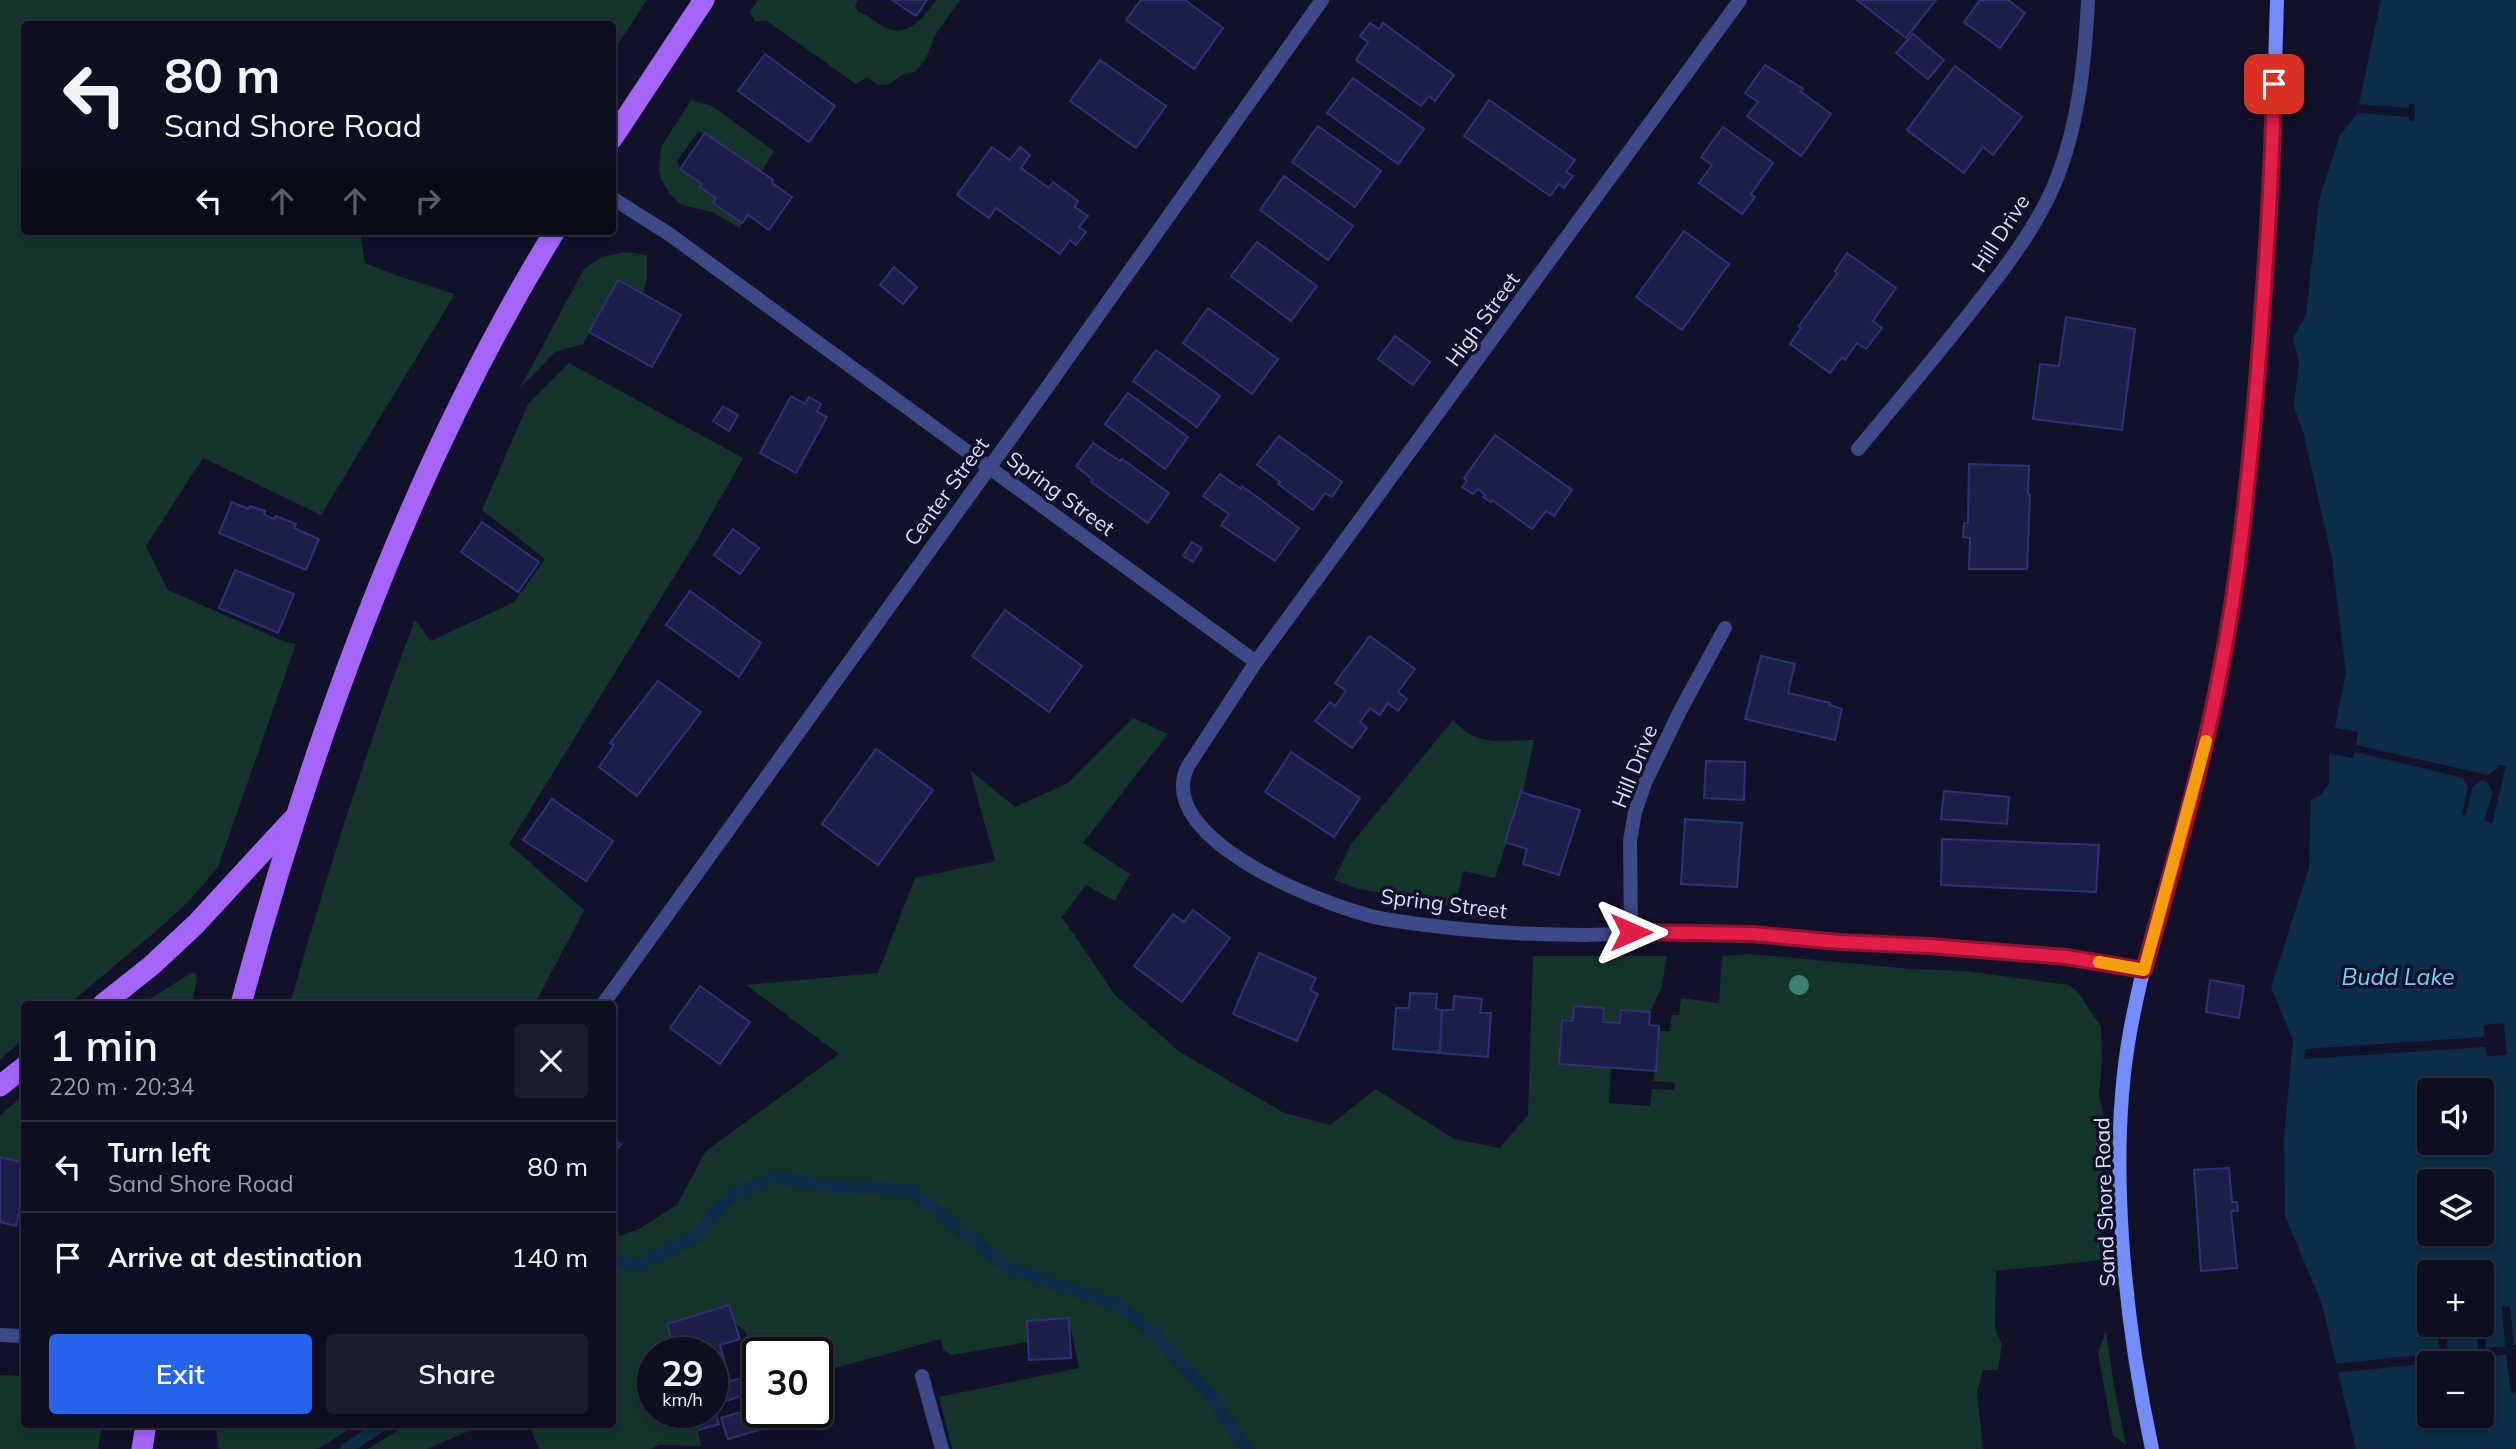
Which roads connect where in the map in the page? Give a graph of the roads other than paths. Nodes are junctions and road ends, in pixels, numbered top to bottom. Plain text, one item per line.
1 (704, 0) edge
2 (1322, 0) edge
3 (1740, 0) edge
4 (2088, 0) edge
5 (2277, 0) edge
6 (616, 133) edge
7 (616, 201) edge
8 (553, 235) edge
9 (1858, 449) dead end
10 (989, 467) junction
11 (1725, 628) dead end
12 (1256, 662) junction
13 (296, 816) junction
14 (1631, 932) junction
15 (2144, 970) junction
16 (107, 1001) edge
17 (242, 1001) edge
18 (605, 1001) edge
19 (21, 1069) edge
20 (0, 1086) edge
21 (0, 1335) edge
22 (21, 1336) edge
23 (922, 1376) dead end
24 (145, 1428) edge
25 (142, 1449) edge
26 (942, 1449) edge
27 (2152, 1449) edge

1 - 6 main road
2 - 10 street, Center Street
3 - 12 street, High Street
4 - 9 street, Hill Drive
5 - 15 street, Sand Shore Road
7 - 10 street, Spring Street
8 - 13 main road
10 - 12 street, Spring Street
10 - 18 street, Center Street
11 - 14 street, Hill Drive
12 - 14 street, Spring Street
13 - 16 main road
13 - 17 main road
14 - 15 street, Spring Street
15 - 27 street, Sand Shore Road
19 - 20 main road
21 - 22 street
23 - 26 street
24 - 25 main road

